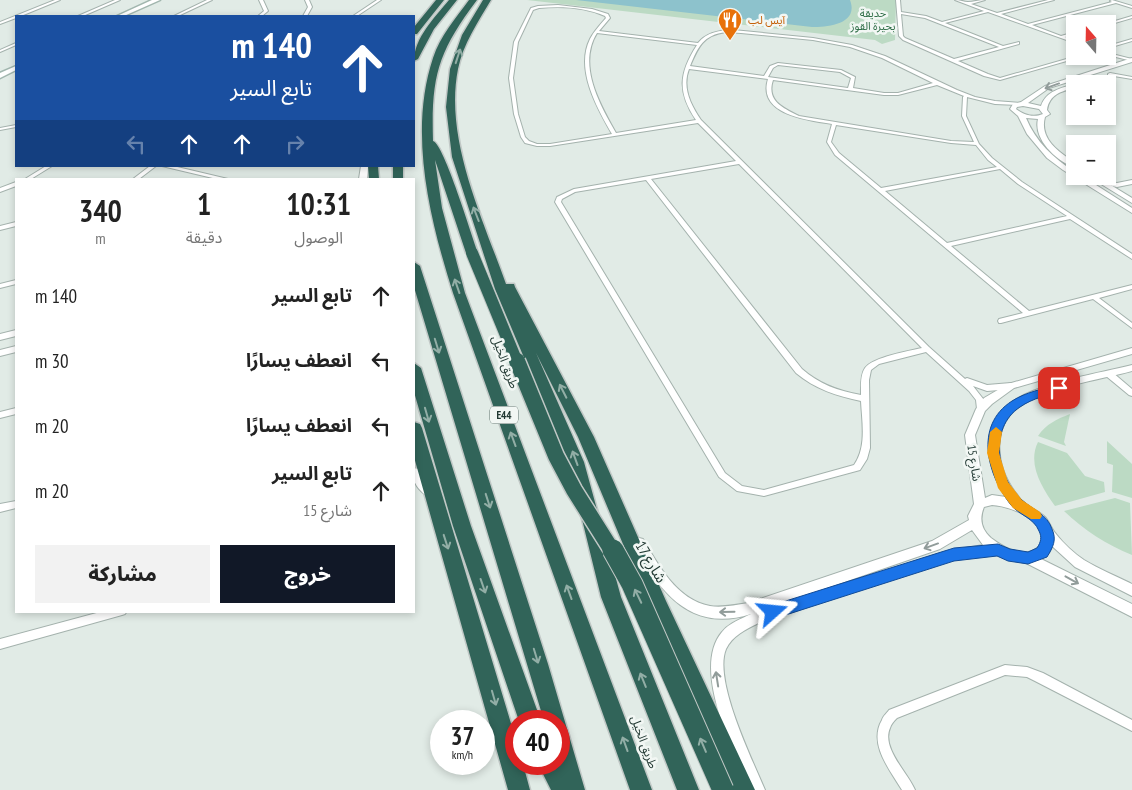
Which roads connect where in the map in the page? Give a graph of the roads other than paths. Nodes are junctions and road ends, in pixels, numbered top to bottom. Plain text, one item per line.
1 (58, 0) edge
2 (118, 0) edge
3 (156, 0) edge
4 (167, 0) edge
5 (210, 0) edge
6 (261, 0) edge
7 (307, 0) edge
8 (379, 0) edge
9 (440, 0) edge
10 (453, 0) edge
11 (473, 0) edge
12 (487, 0) edge
13 (898, 0) edge
14 (957, 0) edge
15 (983, 0) edge
16 (1052, 0) edge
17 (1111, 0) edge
18 (1116, 2) junction
19 (967, 4) junction
20 (1132, 7) edge
21 (990, 11) junction
22 (899, 13) junction
23 (997, 14) junction
24 (22, 15) edge
25 (82, 15) edge
26 (122, 15) edge
27 (134, 15) edge
28 (178, 15) edge
29 (261, 15) edge
30 (305, 15) edge
31 (356, 15) edge
32 (1132, 17) edge
33 (15, 18) edge
34 (1116, 21) edge
35 (0, 23) edge
36 (942, 23) junction
37 (1029, 25) junction
38 (415, 31) edge
39 (596, 32) junction
40 (1066, 35) edge
41 (1060, 37) junction
42 (1066, 39) edge
43 (1132, 40) edge
44 (1018, 43) dead end
45 (15, 44) edge
46 (699, 44) junction
47 (1116, 45) edge
48 (1002, 47) junction
49 (0, 51) edge
50 (415, 57) edge
51 (1116, 57) edge
52 (1116, 59) edge
53 (1132, 60) edge
54 (953, 61) junction
55 (1066, 61) edge
56 (15, 63) edge
57 (687, 67) junction
58 (1123, 67) junction
59 (1132, 67) edge
60 (15, 68) edge
61 (0, 70) edge
62 (1110, 74) junction
63 (1107, 75) edge
64 (0, 76) edge
65 (768, 78) junction
66 (1132, 78) edge
67 (936, 84) junction
68 (1066, 89) edge
69 (850, 90) junction
70 (965, 97) junction
71 (986, 102) junction
72 (1021, 104) junction
73 (1017, 113) junction
74 (1043, 113) junction
75 (699, 121) junction
76 (834, 124) junction
77 (15, 126) edge
78 (0, 129) edge
79 (615, 135) junction
80 (429, 138) junction
81 (977, 144) junction
82 (1066, 159) edge
83 (739, 162) junction
84 (48, 167) edge
85 (153, 167) edge
86 (169, 167) edge
87 (999, 168) junction
88 (1066, 168) edge
89 (29, 178) edge
90 (136, 178) edge
91 (221, 178) edge
92 (648, 178) junction
93 (1132, 182) edge
94 (15, 184) edge
95 (1116, 184) edge
96 (1090, 185) edge
97 (1105, 185) edge
98 (0, 190) edge
99 (881, 190) junction
100 (1132, 201) edge
101 (1132, 211) edge
102 (1071, 217) junction
103 (15, 224) edge
104 (0, 228) edge
105 (947, 245) junction
106 (1132, 257) edge
107 (491, 260) junction
108 (415, 270) edge
109 (15, 282) edge
110 (0, 286) edge
111 (1132, 288) edge
112 (1094, 297) junction
113 (1027, 314) junction
114 (1001, 320) dead end
115 (1132, 326) edge
116 (15, 333) edge
117 (0, 337) edge
118 (927, 348) junction
119 (15, 349) edge
120 (1132, 352) edge
121 (0, 353) edge
122 (1132, 368) edge
123 (415, 371) edge
124 (1109, 374) junction
125 (956, 376) junction
126 (1012, 386) junction
127 (1132, 393) edge
128 (865, 399) junction
129 (981, 408) junction
130 (15, 411) edge
131 (0, 415) edge
132 (415, 432) edge
133 (415, 473) edge
134 (606, 483) junction
135 (433, 496) junction
136 (15, 504) edge
137 (980, 504) junction
138 (1018, 504) junction
139 (0, 508) edge
140 (974, 523) junction
141 (1048, 536) junction
142 (998, 550) junction
143 (1028, 558) junction
144 (1132, 590) edge
145 (1132, 611) edge
146 (115, 613) edge
147 (0, 644) edge
148 (526, 710) edge
149 (552, 710) edge
150 (1132, 726) edge
151 (555, 775) edge
152 (570, 775) edge
153 (519, 790) edge
154 (563, 790) edge
155 (574, 790) edge
156 (642, 790) edge
157 (688, 790) edge
158 (722, 790) edge
159 (744, 790) edge
160 (757, 790) edge
161 (909, 790) edge

1 - 24 street
2 - 25 street
3 - 26 main road
4 - 27 main road
5 - 28 street
6 - 29 street
7 - 30 street
8 - 31 street
9 - 38 highway
10 - 50 highway
11 - 80 highway, طريق الخيل / E44
107 -> 12 highway
13 - 22 street
14 - 19 street
15 - 19 street
16 - 23 street
17 - 18 street
18 - 20 street
18 - 37 street
19 - 21 street
21 - 23 street
21 - 36 street
22 - 36 street
22 - 54 street
23 - 37 street
32 - 34 street
33 - 35 street
36 - 48 street
37 - 41 street
39 - 46 street
39 - 79 street
39 - 79 street
40 - 41 street
41 - 42 street
43 - 47 street
44 - 48 street
45 - 49 street
46 - 57 street
46 - 67 street
48 - 54 street
51 - 53 street
52 - 58 street
53 - 58 street
54 - 55 street
56 - 61 main road
57 - 65 street
57 - 75 street
58 - 59 street
58 - 62 street
58 - 66 street
58 -> 72 street
60 - 64 main road
62 - 63 street
62 - 66 street
65 - 69 street
65 - 69 street
65 - 76 street
67 - 69 street
67 - 70 street
68 - 74 street
70 - 71 street
70 - 81 street
71 - 72 street
71 - 73 street
72 - 73 street
72 - 74 street
73 - 74 street
73 - 88 street
74 - 82 street
75 - 79 street
75 - 83 street
76 - 81 street
76 - 99 street
77 - 78 street
156 -> 80 highway, طريق الخيل / E44
158 -> 80 highway, bridge
81 - 87 street
83 - 92 street
83 - 118 street
84 - 89 street
85 - 90 street
86 - 91 street
87 - 99 street
87 - 102 street
92 - 128 street
92 - 128 street
93 - 95 street
94 - 98 street
96 - 101 street
97 - 100 street
99 - 105 street
102 - 105 street
102 - 106 street
103 - 104 street
105 - 113 street
134 -> 107 highway
157 -> 107 highway
108 -> 149 highway
109 - 110 street
111 - 112 street
112 - 113 street
112 - 115 street
113 - 114 street
116 - 117 street
118 - 125 street
118 - 128 street
119 - 121 street
120 - 126 street, شارع 15
122 - 124 street, شارع 15
123 -> 148 highway
124 - 127 street
124 - 138 street, شارع 15
125 - 126 street
125 - 129 street
126 - 129 street, شارع 15
129 - 137 street, شارع 15
130 - 131 street
132 - 135 highway
133 - 135 street
140 -> 134 street, 17 شارع
134 - 159 highway
135 -> 153 highway
136 - 139 street
137 - 138 street
137 - 140 street
138 - 141 street
140 - 142 street
141 - 143 street
141 - 144 street
142 - 143 street
160 -> 142 street
143 -> 145 street
146 - 147 street
150 - 161 street
151 - 154 highway
152 - 155 highway

